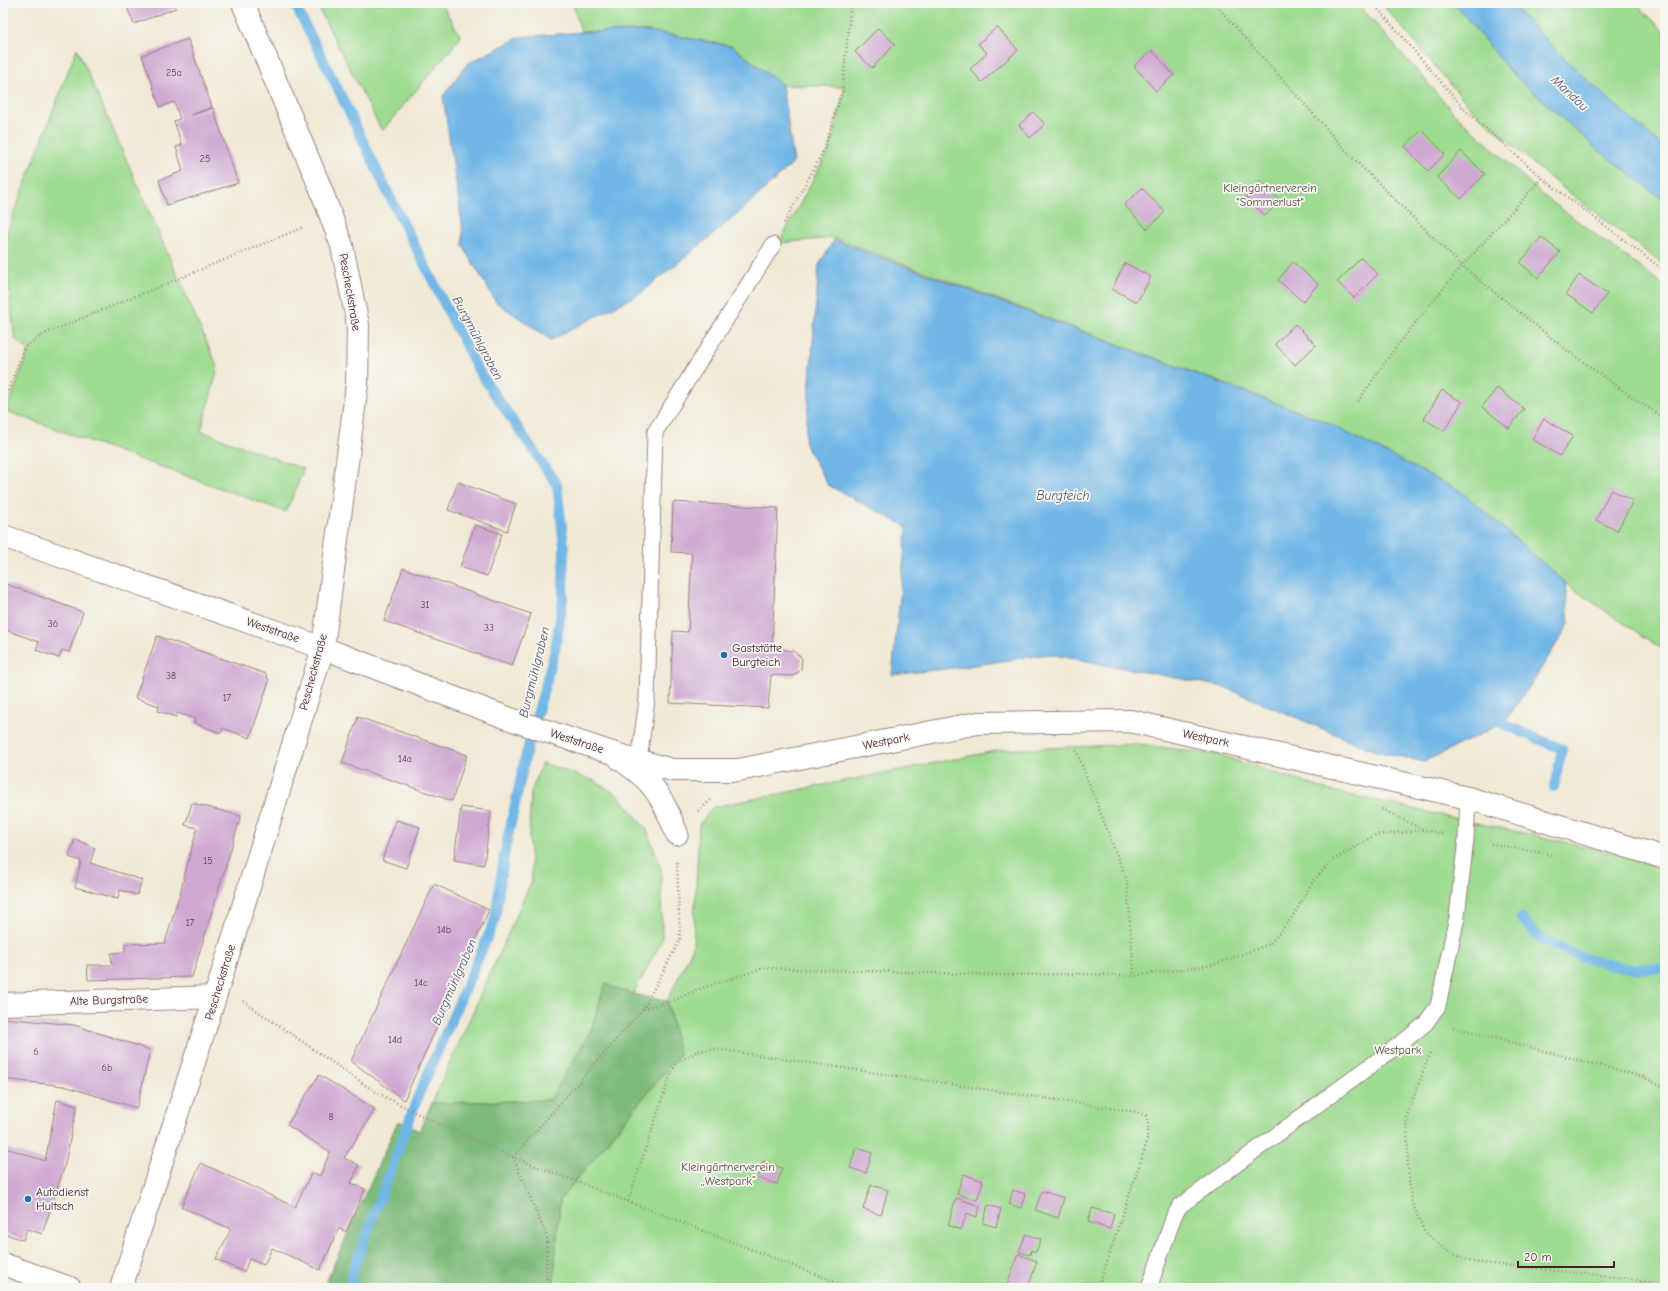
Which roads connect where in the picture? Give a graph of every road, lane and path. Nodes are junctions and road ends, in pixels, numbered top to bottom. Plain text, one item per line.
1 (243, 3) edge
2 (851, 3) edge
3 (1214, 3) edge
4 (1373, 3) edge
5 (1542, 178) junction
6 (331, 216) junction
7 (773, 244) joint
8 (1462, 266) junction
9 (1665, 271) edge
10 (1358, 401) dead end
11 (3, 402) edge
12 (1665, 418) edge
13 (3, 536) edge
14 (323, 648) junction
15 (1075, 747) dead end
16 (609, 752) junction
17 (639, 760) junction
18 (738, 770) joint
19 (718, 798) dead end
20 (1468, 798) junction
21 (1378, 807) dead end
22 (1425, 830) junction
23 (677, 834) junction
24 (1466, 839) junction
25 (1559, 856) dead end
26 (1665, 858) edge
27 (1134, 976) junction
28 (215, 997) junction
29 (3, 1004) edge
30 (1438, 1006) junction
31 (643, 1009) junction
32 (1431, 1051) dead end
33 (1665, 1088) edge
34 (512, 1157) junction
35 (628, 1200) junction
36 (3, 1264) edge
37 (1665, 1287) edge
38 (70, 1288) edge
39 (121, 1288) edge
40 (546, 1288) edge
41 (851, 1288) edge
42 (1098, 1288) edge
43 (1149, 1288) edge

1 - 6 street, Pescheckstraße
2 - 7 path
3 - 8 path
4 - 5 path
5 - 8 path
5 - 9 path
6 - 11 path
6 - 14 street, Pescheckstraße
7 - 17 lane
8 - 10 path
8 - 12 path
13 - 14 street, Weststraße
14 - 16 street, Weststraße
14 - 28 street, Pescheckstraße
15 - 27 path
16 - 17 street, Weststraße
16 - 23 street, Weststraße
17 - 18 street, Weststraße
18 - 20 street, Westpark
19 - 23 path
20 - 24 lane
20 - 26 street, Westpark
21 - 22 path
22 - 24 path
22 - 27 path
23 - 31 path
24 - 25 path
24 - 30 lane
27 - 31 path
28 - 29 street, Alte Burgstraße
28 - 34 path
28 - 39 street, Pescheckstraße
30 - 33 path
30 - 43 lane
31 - 34 path
32 - 37 path
34 - 35 path
34 - 40 path
35 - 41 path
35 - 42 path
36 - 38 street

